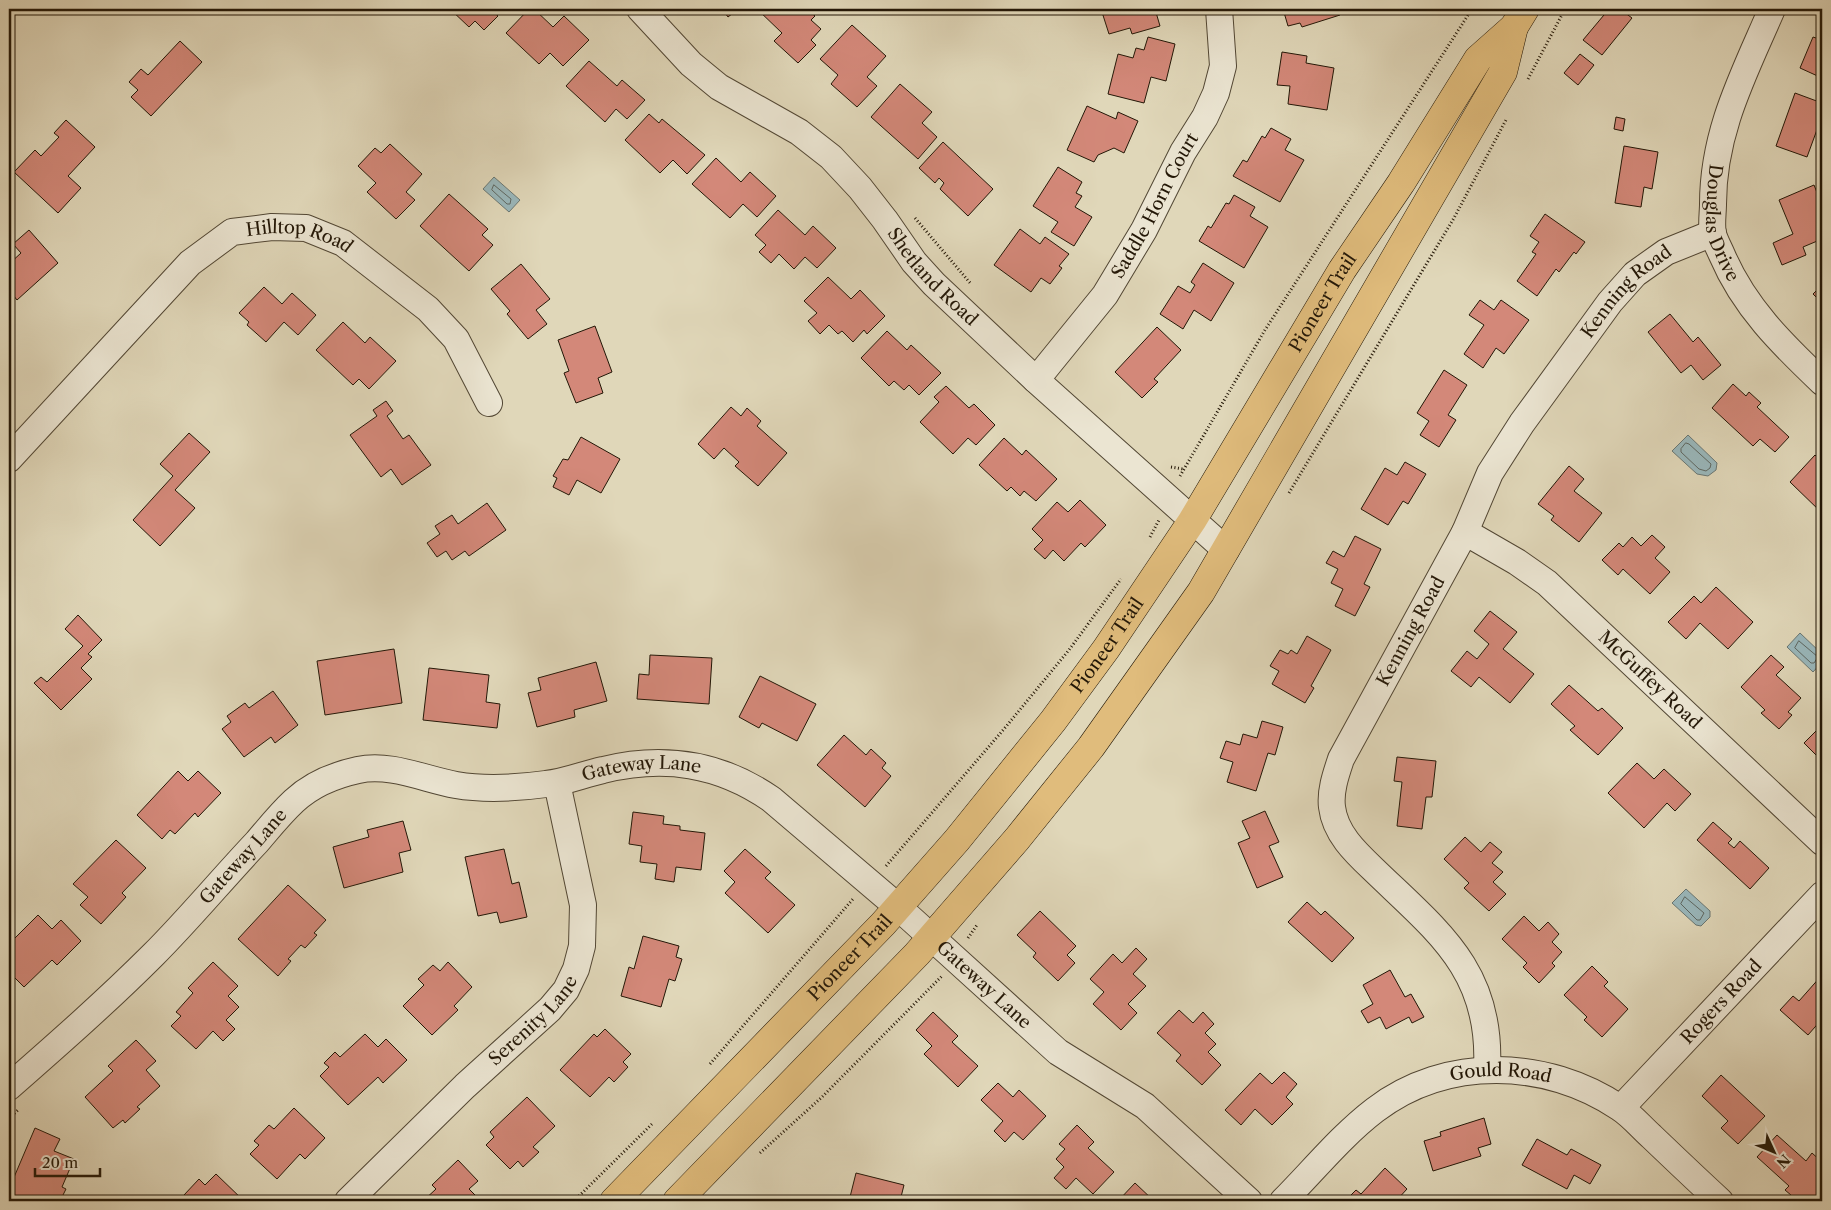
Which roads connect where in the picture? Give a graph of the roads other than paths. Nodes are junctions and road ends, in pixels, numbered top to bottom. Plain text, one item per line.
1 (640, 9) edge
2 (1219, 9) edge
3 (1772, 9) edge
4 (1519, 18) edge
5 (1713, 233) junction
6 (1036, 380) junction
7 (1822, 382) edge
8 (489, 403) dead end
9 (9, 458) edge
10 (1192, 520) junction
11 (1465, 532) junction
12 (1226, 550) junction
13 (557, 783) junction
14 (1822, 842) edge
15 (1822, 895) edge
16 (891, 915) junction
17 (925, 946) junction
18 (1487, 1068) junction
19 (16, 1096) edge
20 (1621, 1108) junction
21 (348, 1201) edge
22 (614, 1201) edge
23 (677, 1201) edge
24 (1249, 1201) edge
25 (1283, 1201) edge
26 (1720, 1201) edge

1 - 6 street, Shetland Road
2 - 6 street, Saddle Horn Court
3 - 5 street, Douglas Drive
4 - 10 main road, Pioneer Trail
4 - 12 main road, Pioneer Trail
5 - 7 street, Douglas Drive
5 - 11 street, Kenning Road
6 - 10 street, Shetland Road
8 - 9 street, Hilltop Road
10 - 12 street, Shetland Road
10 - 16 main road, Pioneer Trail
11 - 14 street, McGuffey Road
11 - 18 street, Kenning Road
12 - 17 main road, Pioneer Trail
13 - 16 street, Gateway Lane
13 - 19 street, Gateway Lane
13 - 21 street, Serenity Lane
15 - 20 street, Rogers Road
16 - 17 street, Gateway Lane
16 - 22 main road, Pioneer Trail
17 - 23 main road, Pioneer Trail
17 - 24 street, Gateway Lane
18 - 20 street, Gould Road
18 - 25 street, Gould Road
20 - 26 street, Gould Road

